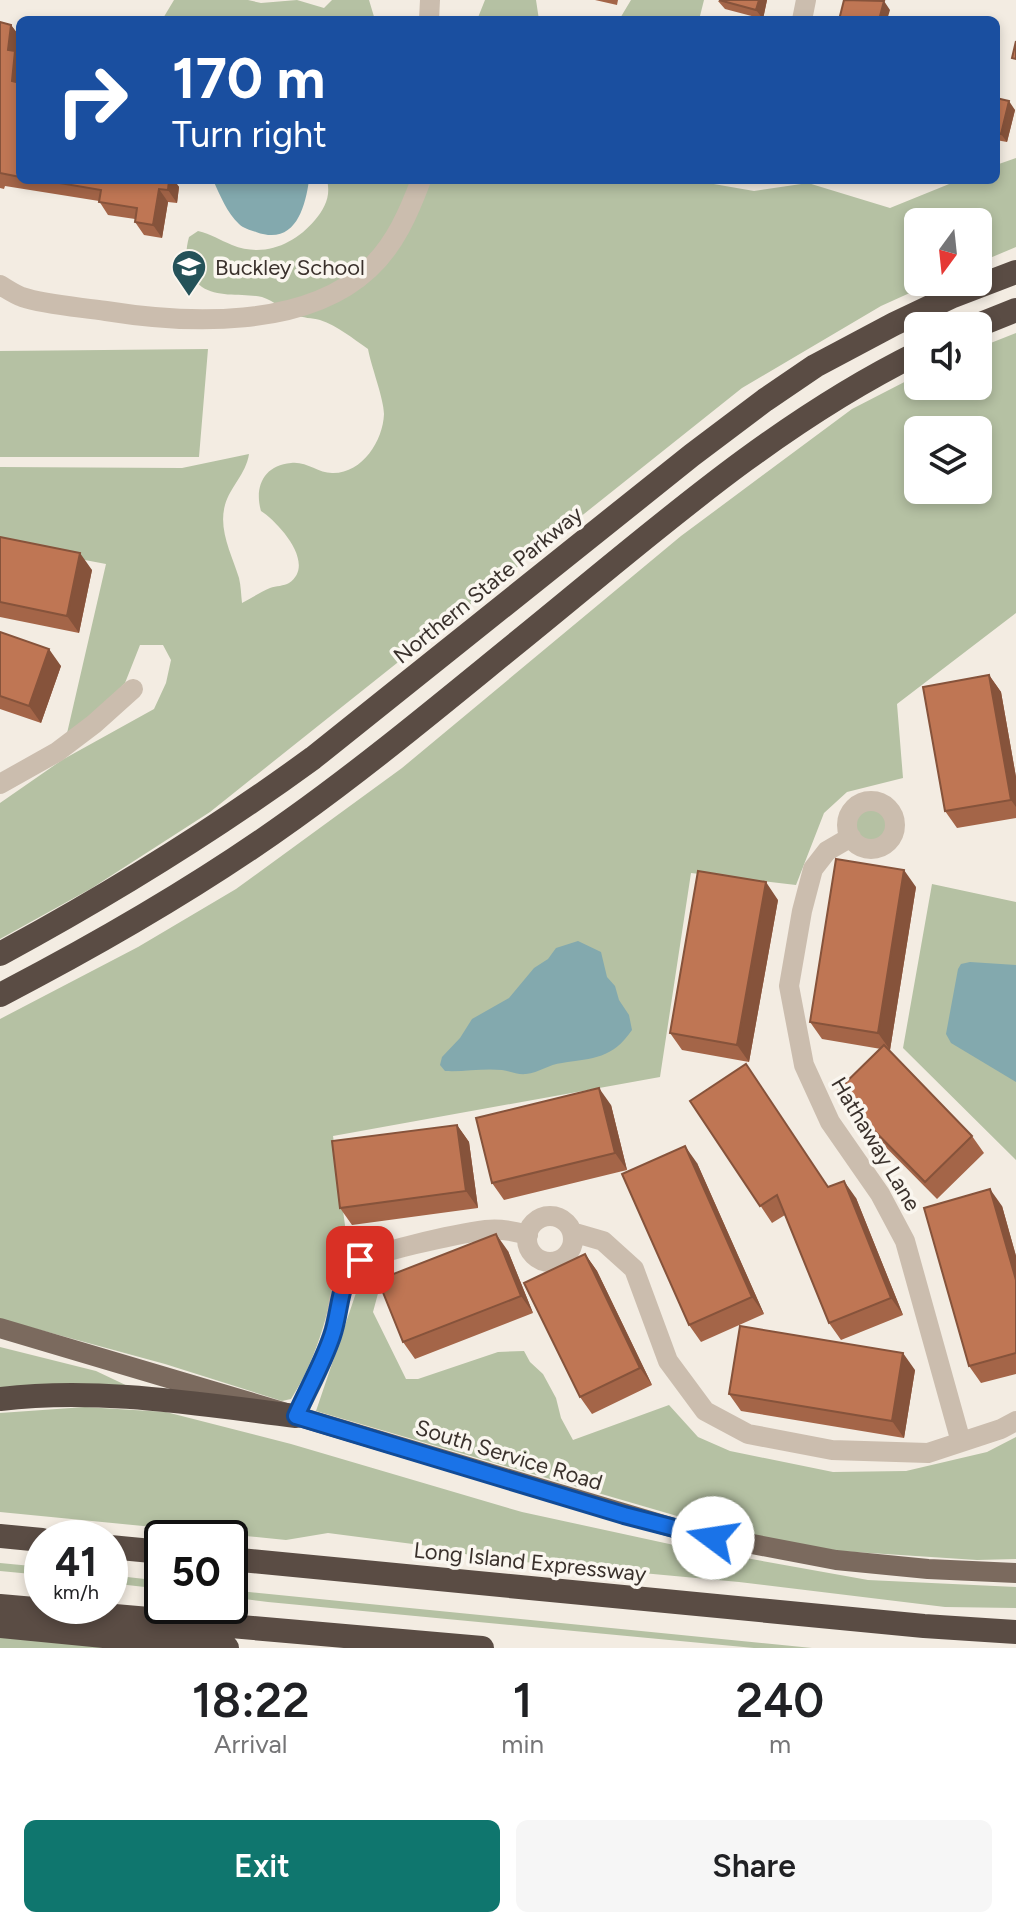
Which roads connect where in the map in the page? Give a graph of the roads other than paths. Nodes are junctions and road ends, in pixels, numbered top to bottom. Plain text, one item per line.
1 (420, 184) edge
2 (1016, 272) edge
3 (0, 285) edge
4 (1016, 310) edge
5 (992, 320) edge
6 (904, 361) edge
7 (133, 689) dead end
8 (0, 784) edge
9 (851, 837) dead end
10 (0, 954) edge
11 (0, 995) edge
12 (572, 1232) junction
13 (528, 1235) junction
14 (0, 1328) edge
15 (0, 1399) edge
16 (296, 1416) junction
17 (1016, 1421) edge
18 (961, 1442) junction
19 (0, 1536) edge
20 (24, 1538) edge
21 (248, 1561) edge
22 (1016, 1573) edge
23 (0, 1606) edge
24 (0, 1626) edge
25 (1016, 1632) edge
26 (227, 1648) edge
27 (482, 1648) edge

1 - 3 street
2 - 10 highway, Northern State Parkway
4 - 5 highway
6 - 11 highway
7 - 8 street
9 - 18 street, Hathaway Lane
12 - 13 street
12 - 13 street
12 - 18 street
13 - 16 street
14 - 16 main road, South Service Road
15 - 16 highway
16 - 22 main road, South Service Road
17 - 18 street
19 - 20 highway
21 - 25 highway, Long Island Expressway
23 - 27 highway
24 - 26 highway

